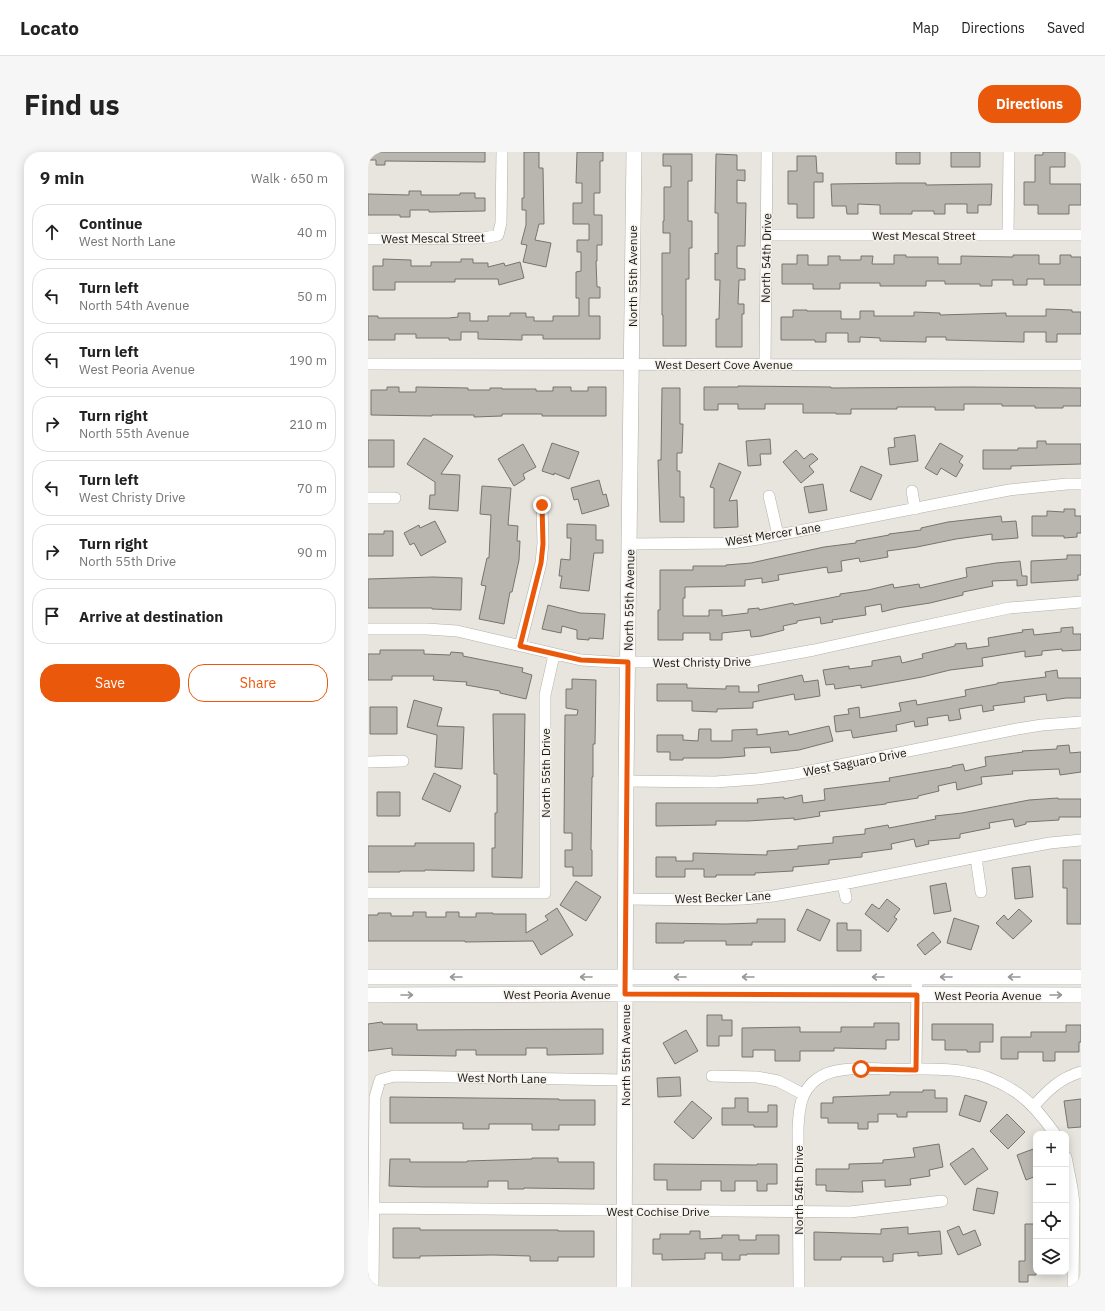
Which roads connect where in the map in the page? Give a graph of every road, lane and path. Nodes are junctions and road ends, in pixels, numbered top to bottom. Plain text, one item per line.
1 (502, 152) edge
2 (634, 152) edge
3 (767, 152) edge
4 (1008, 152) edge
5 (766, 234) junction
6 (1008, 234) junction
7 (1081, 235) edge
8 (368, 238) edge
9 (368, 364) edge
10 (632, 364) junction
11 (765, 365) junction
12 (1081, 365) edge
13 (1081, 484) edge
14 (912, 491) dead end
15 (769, 496) dead end
16 (368, 498) edge
17 (395, 498) dead end
18 (542, 505) dead end
19 (915, 508) junction
20 (778, 535) junction
21 (630, 544) junction
22 (1081, 602) edge
23 (368, 629) edge
24 (520, 646) junction
25 (554, 655) junction
26 (628, 662) junction
27 (1081, 722) edge
28 (403, 761) dead end
29 (368, 762) edge
30 (626, 781) junction
31 (1081, 840) edge
32 (976, 858) junction
33 (844, 884) junction
34 (981, 892) dead end
35 (368, 893) edge
36 (846, 898) dead end
37 (625, 899) junction
38 (368, 977) edge
39 (625, 977) junction
40 (917, 977) junction
41 (1081, 977) edge
42 (625, 994) junction
43 (368, 995) edge
44 (917, 995) junction
45 (1081, 995) edge
46 (916, 1070) junction
47 (1081, 1072) edge
48 (712, 1076) dead end
49 (625, 1080) junction
50 (804, 1094) junction
51 (1033, 1107) junction
52 (1053, 1131) edge
53 (1068, 1167) edge
54 (942, 1200) dead end
55 (1077, 1204) edge
56 (374, 1208) junction
57 (624, 1211) junction
58 (799, 1212) junction
59 (373, 1287) edge
60 (624, 1287) edge
61 (799, 1287) edge
62 (1073, 1287) edge

1 - 8 street, West Mescal Street
2 - 10 main road, North 55th Avenue
3 - 5 street, North 54th Drive
4 - 6 street
5 - 6 street, West Mescal Street
5 - 11 street, North 54th Drive
6 - 7 street, West Mescal Street
9 - 10 street, West Desert Cove Avenue
10 - 11 street, West Desert Cove Avenue
10 - 21 main road, North 55th Avenue
11 - 12 street, West Desert Cove Avenue
13 - 19 street, West Mercer Lane
14 - 19 street
15 - 20 street
16 - 17 street
18 - 24 street
19 - 20 street, West Mercer Lane
20 - 21 street, West Mercer Lane
21 - 26 main road, North 55th Avenue
22 - 26 street, West Christy Drive
23 - 24 street, West Christy Drive
24 - 25 street, West Christy Drive
25 - 26 street, West Christy Drive
25 - 35 street, North 55th Drive
26 - 30 main road, North 55th Avenue
27 - 30 street, West Saguaro Drive
28 - 29 street
30 - 37 main road, North 55th Avenue
31 - 32 street, West Becker Lane
32 - 33 street, West Becker Lane
32 - 34 street
33 - 36 street
33 - 37 street, West Becker Lane
37 - 39 main road, North 55th Avenue
39 -> 38 main road, West Peoria Avenue
40 -> 39 main road, West Peoria Avenue
39 - 42 main road, North 55th Avenue
41 -> 40 main road, West Peoria Avenue
40 - 44 street
43 -> 42 main road, West Peoria Avenue
42 - 44 main road, West Peoria Avenue
42 - 49 main road, North 55th Avenue
44 -> 45 main road, West Peoria Avenue
44 - 46 street
46 - 50 street
46 - 51 street
47 - 51 street
48 - 50 street
49 - 56 street, West North Lane
49 - 57 main road, North 55th Avenue
50 - 58 street, North 54th Drive
51 - 52 street
53 - 55 street
54 - 58 street, West Cochise Drive
55 - 62 street
56 - 57 street, West Cochise Drive
56 - 59 street
57 - 58 street, West Cochise Drive
57 - 60 main road, North 55th Avenue
58 - 61 street, North 54th Drive

